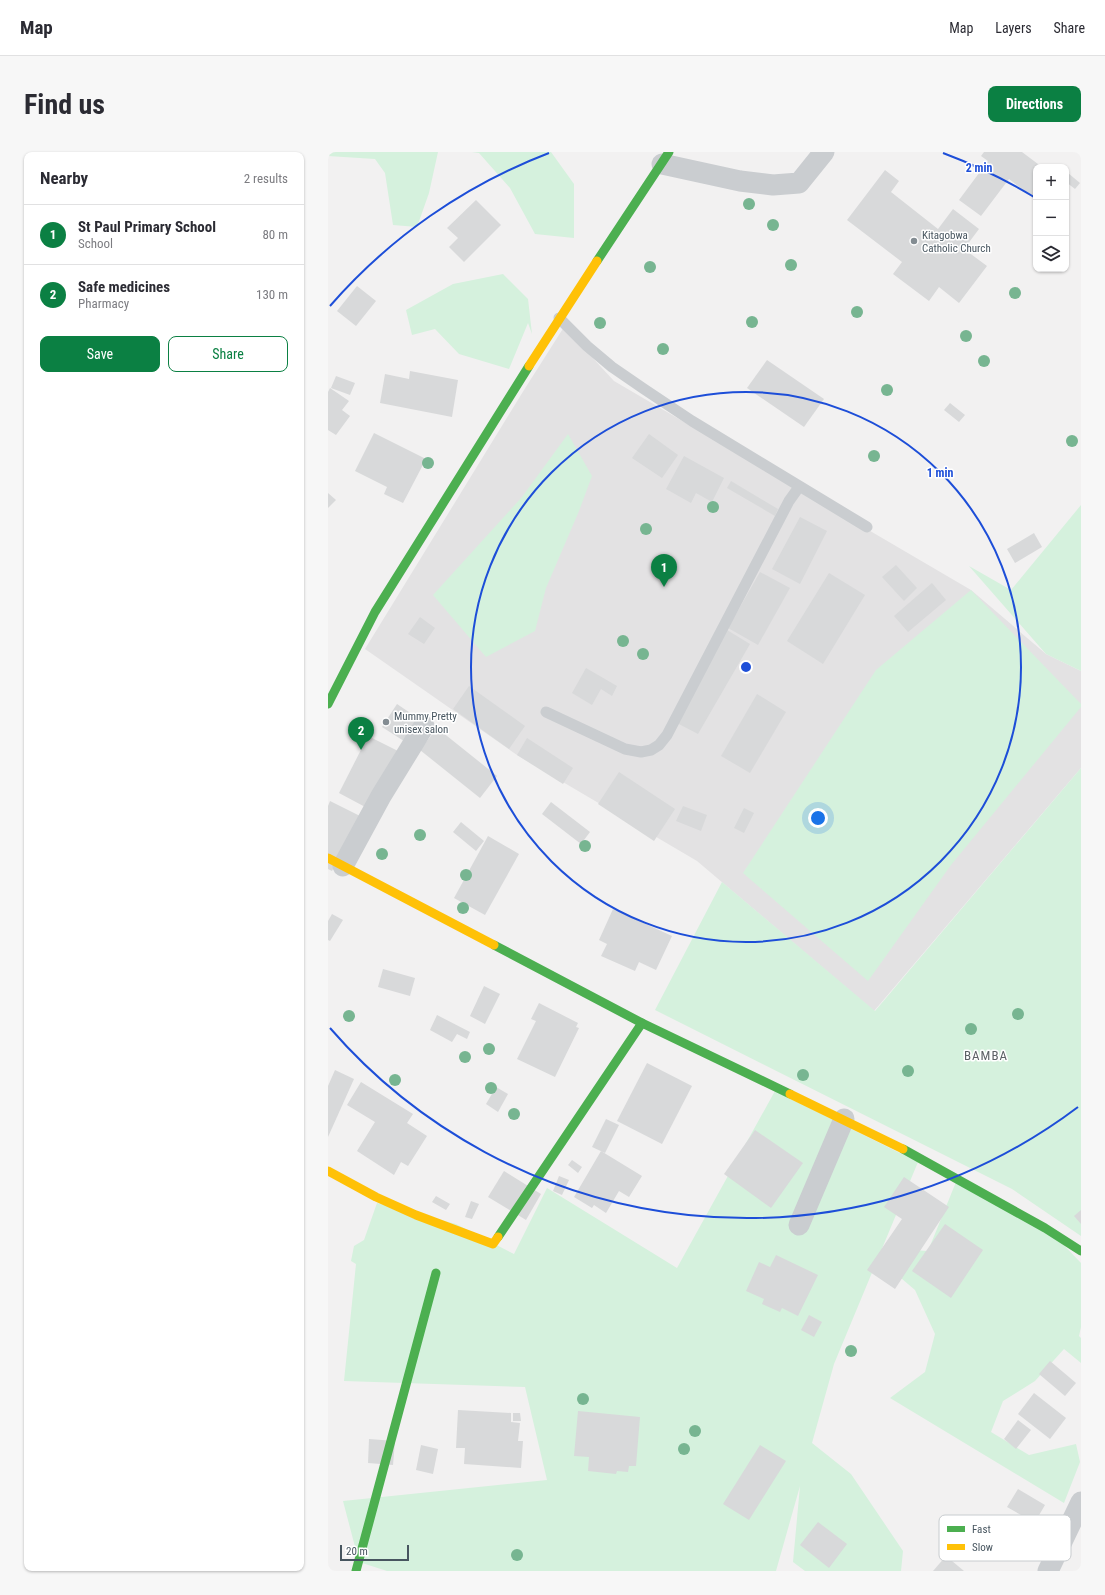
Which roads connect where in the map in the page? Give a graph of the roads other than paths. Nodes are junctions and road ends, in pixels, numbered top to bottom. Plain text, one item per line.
1 (824, 152) edge
2 (665, 158) edge
3 (559, 318) junction
4 (799, 487) junction
5 (867, 528) dead end
6 (328, 704) edge
7 (546, 712) dead end
8 (424, 726) dead end
9 (336, 862) edge
10 (642, 1023) junction
11 (844, 1119) junction
12 (328, 1171) edge
13 (799, 1225) dead end
14 (1081, 1250) edge
15 (436, 1273) dead end
16 (1081, 1502) edge
17 (1071, 1523) edge
18 (1053, 1561) edge
19 (356, 1571) edge
20 (1048, 1571) edge

1 - 2 street
2 - 3 street
3 - 4 lane
3 - 6 street
4 - 5 lane
4 - 7 lane
8 - 9 street
9 - 10 street
10 - 11 street
10 - 12 street
11 - 13 street
11 - 14 street
15 - 19 street
16 - 17 street
18 - 20 street

